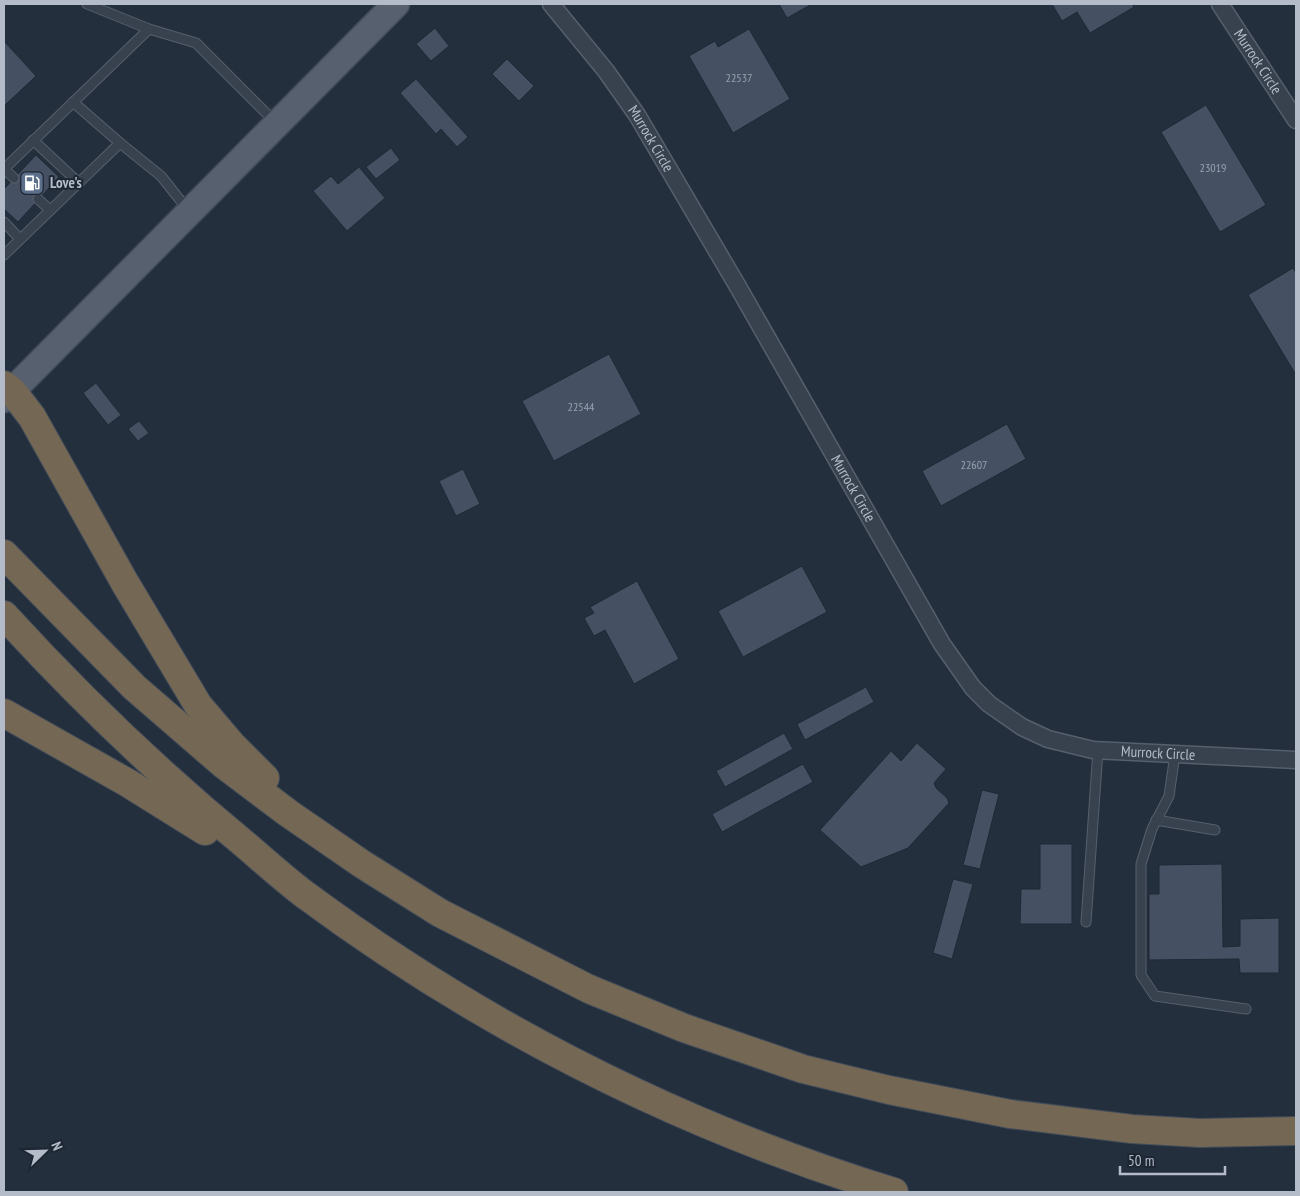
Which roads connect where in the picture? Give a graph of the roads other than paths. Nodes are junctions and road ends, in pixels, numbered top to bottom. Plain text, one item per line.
1 (87, 4) edge
2 (396, 4) edge
3 (551, 4) edge
4 (1220, 4) edge
5 (149, 29) junction
6 (73, 102) junction
7 (1296, 120) edge
8 (277, 124) junction
9 (33, 140) junction
10 (120, 143) junction
11 (4, 169) edge
12 (14, 178) dead end
13 (78, 183) junction
14 (38, 200) dead end
15 (50, 210) junction
16 (189, 212) junction
17 (4, 222) edge
18 (20, 239) junction
19 (4, 255) edge
20 (6, 391) edge
21 (4, 554) edge
22 (4, 615) edge
23 (4, 713) edge
24 (1098, 750) junction
25 (1175, 754) junction
26 (1296, 760) edge
27 (1156, 820) junction
28 (1215, 830) dead end
29 (362, 864) junction
30 (302, 892) junction
31 (1086, 922) dead end
32 (1246, 1010) dead end
33 (1296, 1131) edge
34 (894, 1192) edge

1 - 5 lane
2 - 8 main road
3 - 24 street, Murrock Circle
4 - 7 street, Murrock Circle
5 - 6 lane
5 - 8 lane
6 - 9 lane
6 - 10 lane
8 - 16 main road
9 - 11 lane
9 - 13 lane
10 - 13 lane
10 - 16 lane
11 - 12 lane
13 - 15 lane
14 - 15 lane
15 - 18 lane
16 - 20 main road
17 - 18 lane
18 - 19 lane
20 - 29 highway
21 - 29 highway
22 - 30 highway
23 - 30 highway
24 - 25 street, Murrock Circle
24 - 31 lane
25 - 26 street, Murrock Circle
25 - 27 lane
27 - 28 lane
27 - 32 lane
29 - 33 highway
30 - 34 highway

